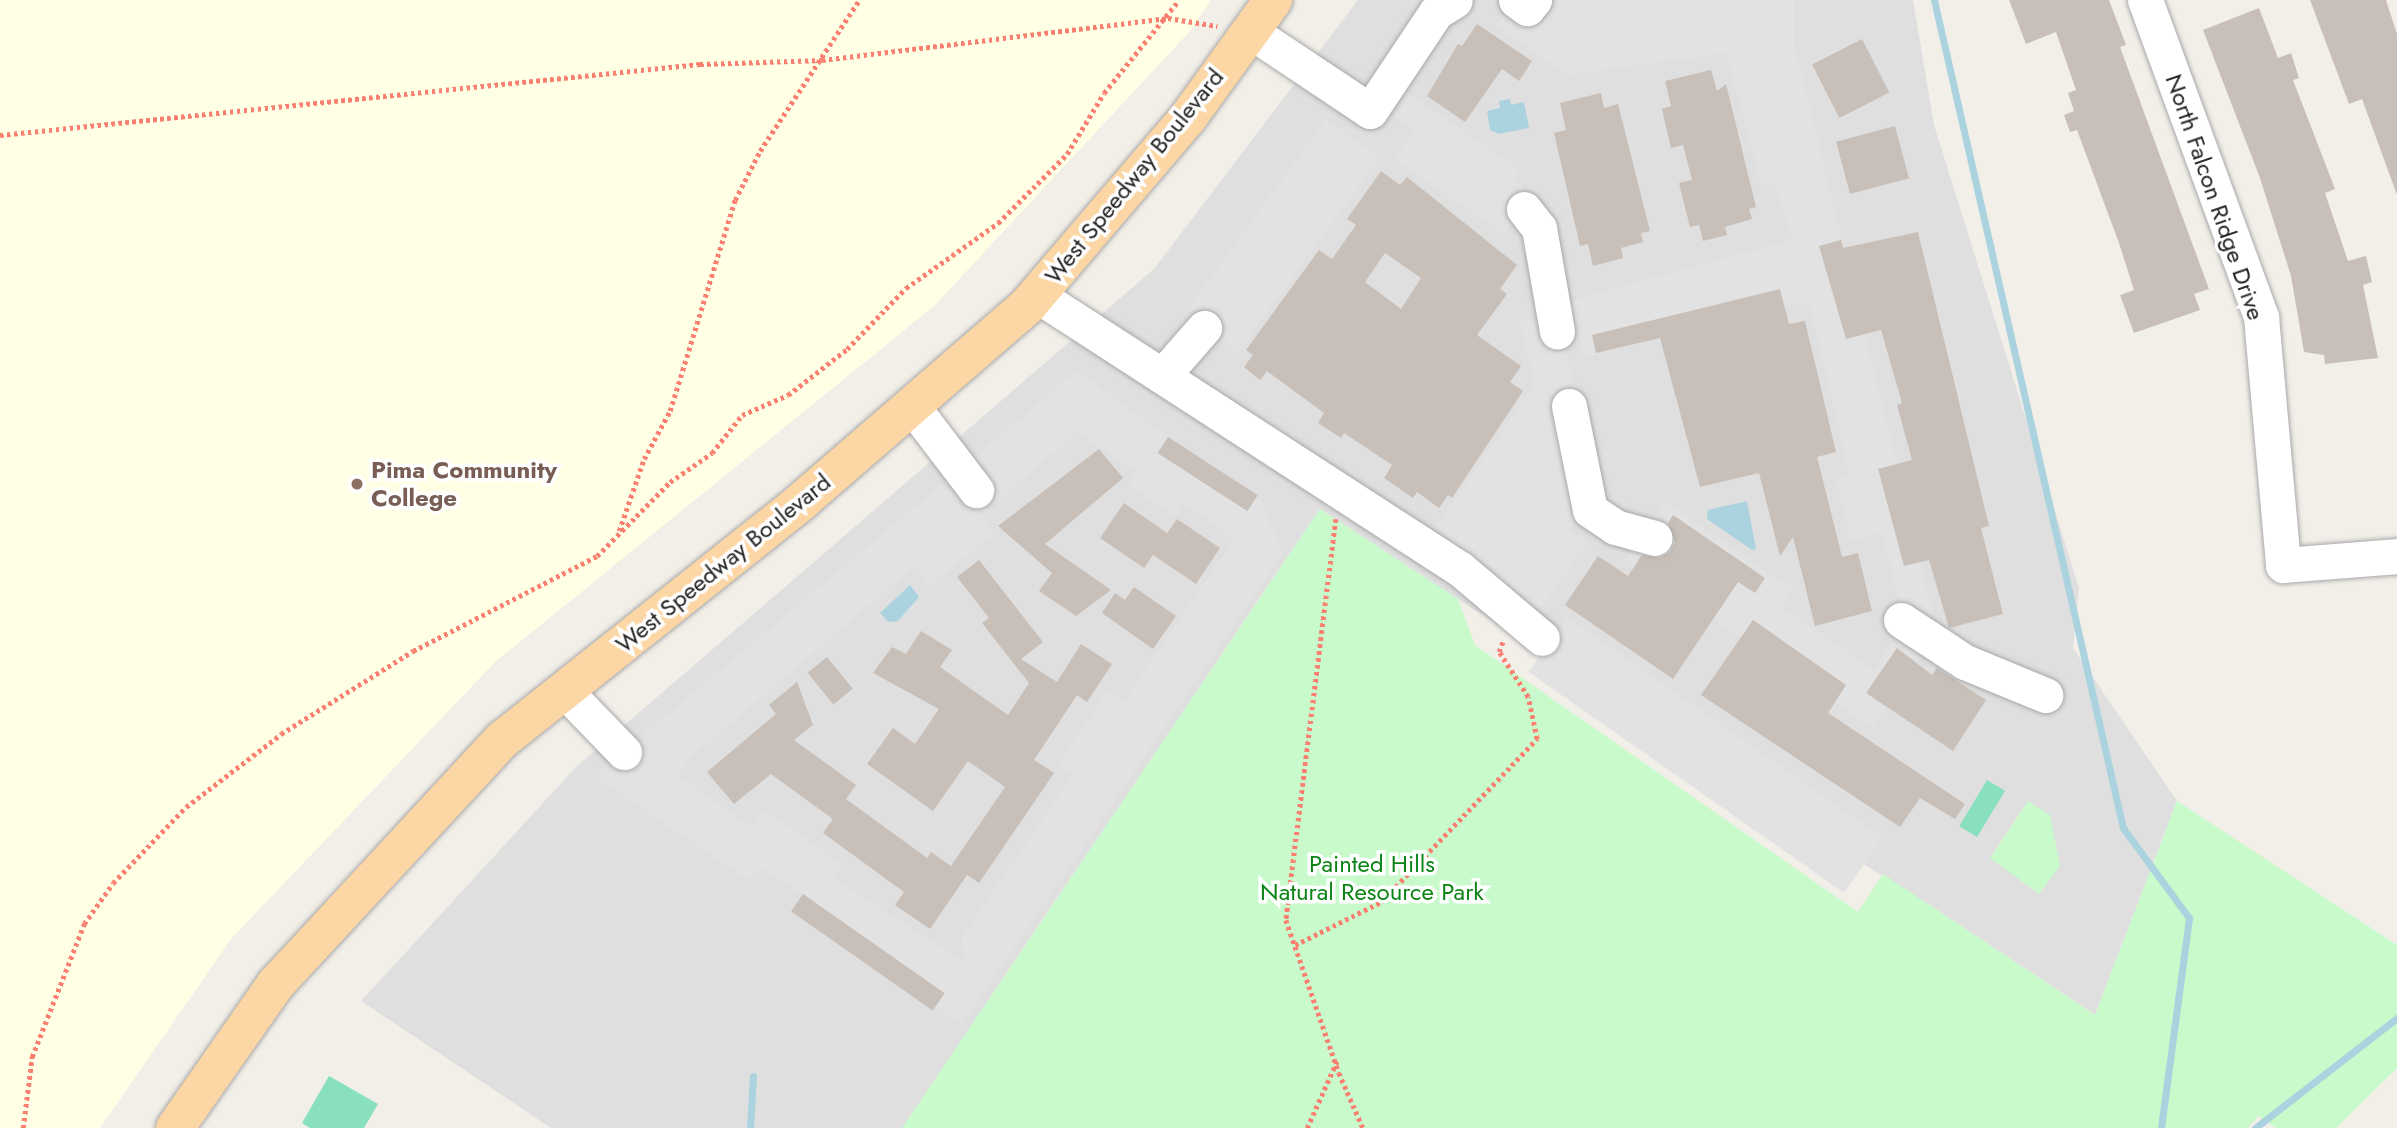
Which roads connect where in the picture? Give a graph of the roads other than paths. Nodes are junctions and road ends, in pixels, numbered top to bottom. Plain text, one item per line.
1 (1273, 0) edge
2 (1455, 0) edge
3 (1516, 0) edge
4 (1534, 0) edge
5 (2145, 0) edge
6 (1250, 31) junction
7 (1524, 209) dead end
8 (1037, 295) junction
9 (1204, 328) dead end
10 (1557, 331) dead end
11 (1162, 376) junction
12 (912, 406) junction
13 (1569, 406) dead end
14 (976, 490) dead end
15 (1655, 538) dead end
16 (2397, 556) edge
17 (1901, 620) dead end
18 (1542, 638) dead end
19 (565, 691) junction
20 (2045, 695) dead end
21 (624, 752) dead end
22 (175, 1128) edge

1 - 6 main road, West Speedway Boulevard
2 - 6 street
3 - 4 street
5 - 16 street, North Falcon Ridge Drive
6 - 8 main road, West Speedway Boulevard
7 - 10 street
8 - 11 street
8 - 12 main road, West Speedway Boulevard
9 - 11 street
11 - 18 street
12 - 14 street
12 - 19 main road, West Speedway Boulevard
13 - 15 street
17 - 20 street
19 - 21 street
19 - 22 main road, West Speedway Boulevard

